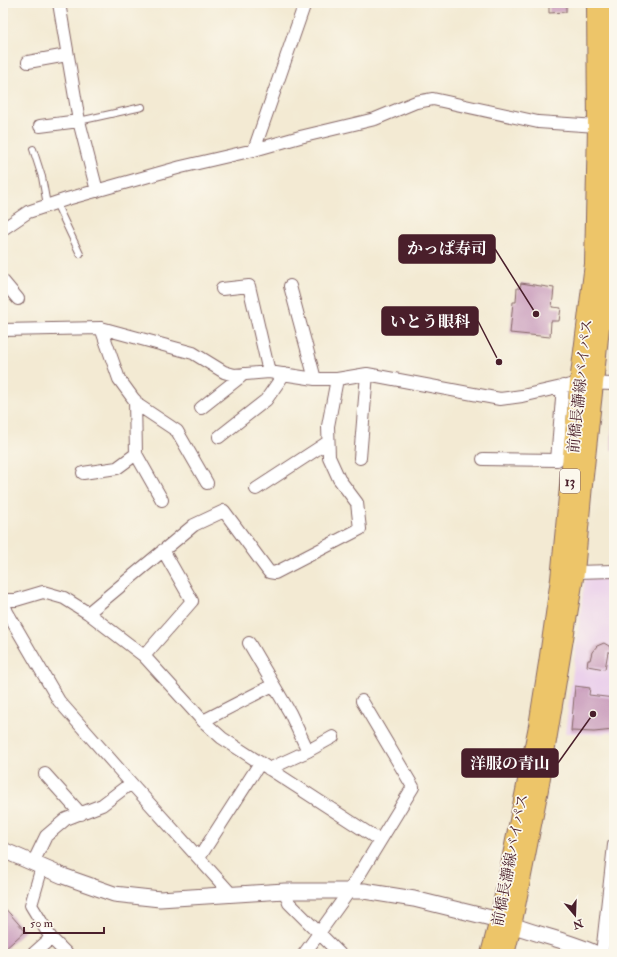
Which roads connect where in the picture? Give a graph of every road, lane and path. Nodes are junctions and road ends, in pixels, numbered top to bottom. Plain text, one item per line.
1 (59, 3) edge
2 (304, 3) edge
3 (596, 3) edge
4 (611, 3) edge
5 (67, 55) junction
6 (28, 62) dead end
7 (142, 107) dead end
8 (79, 121) junction
9 (607, 125) edge
10 (40, 126) dead end
11 (33, 149) dead end
12 (254, 150) junction
13 (97, 191) junction
14 (51, 204) junction
15 (3, 229) edge
16 (80, 254) dead end
17 (3, 281) edge
18 (290, 286) dead end
19 (222, 289) dead end
20 (18, 300) dead end
21 (101, 328) junction
22 (3, 330) edge
23 (269, 372) junction
24 (244, 374) junction
25 (284, 374) junction
26 (367, 374) junction
27 (315, 378) junction
28 (337, 380) junction
29 (579, 384) junction
30 (614, 384) edge
31 (135, 400) junction
32 (201, 408) dead end
33 (219, 437) dead end
34 (328, 442) junction
35 (136, 454) junction
36 (360, 458) dead end
37 (483, 459) dead end
38 (84, 474) dead end
39 (207, 482) dead end
40 (256, 489) dead end
41 (162, 500) dead end
42 (163, 550) junction
43 (614, 571) edge
44 (575, 572) junction
45 (4, 607) edge
46 (88, 613) junction
47 (249, 643) dead end
48 (144, 656) junction
49 (273, 685) junction
50 (362, 701) dead end
51 (203, 721) junction
52 (333, 737) dead end
53 (308, 751) junction
54 (265, 766) junction
55 (45, 774) dead end
56 (131, 783) junction
57 (80, 814) junction
58 (380, 840) junction
59 (614, 845) edge
60 (3, 850) edge
61 (199, 858) junction
62 (37, 865) junction
63 (350, 890) junction
64 (285, 891) junction
65 (232, 895) junction
66 (506, 923) junction
67 (320, 933) junction
68 (52, 938) junction
69 (33, 954) edge
70 (67, 954) edge
71 (304, 954) edge
72 (340, 954) edge
73 (490, 954) edge
74 (505, 954) edge
75 (597, 954) edge
76 (602, 954) edge

1 - 5 street
2 - 12 street
3 - 9 main road, 前橋長瀞線バイパス / 13
4 - 9 main road, 前橋長瀞線バイパス / 13
5 - 6 street
5 - 8 street
7 - 8 lane
8 - 10 street
8 - 13 street
9 - 12 street
9 - 29 main road, 前橋長瀞線バイパス / 13
11 - 14 lane
12 - 13 street
13 - 14 street
14 - 15 street
14 - 16 lane
17 - 20 street
18 - 27 street
19 - 23 street
21 - 22 street
21 - 24 street
21 - 31 street
23 - 24 street
23 - 25 street
24 - 32 street
25 - 27 street
25 - 33 street
26 - 28 street
26 - 29 street
26 - 36 street
27 - 28 street
28 - 34 street
29 - 30 street
29 - 37 street
29 - 44 main road, 前橋長瀞線バイパス / 13
29 - 66 main road, 前橋長瀞線バイパス / 13
31 - 35 street
31 - 39 street
34 - 40 street
34 - 42 street
35 - 38 street
35 - 41 street
42 - 46 street
42 - 48 street
43 - 44 street
44 - 66 main road, 前橋長瀞線バイパス / 13
45 - 46 street
45 - 56 street
46 - 48 street
47 - 49 street
48 - 51 street
49 - 51 street
49 - 53 street
50 - 58 street
51 - 54 street
52 - 53 street
53 - 54 street
54 - 58 street
54 - 61 street
55 - 57 street
56 - 57 street
56 - 61 street
57 - 62 street
58 - 63 street
59 - 76 street
60 - 62 street
61 - 65 street
62 - 65 street
62 - 68 street
63 - 64 street
63 - 66 street
63 - 67 street
64 - 65 street
64 - 67 street
66 - 73 main road, 前橋長瀞線バイパス / 13
66 - 74 main road, 前橋長瀞線バイパス / 13
66 - 75 street
67 - 71 street
67 - 72 street
68 - 69 street
68 - 70 street

